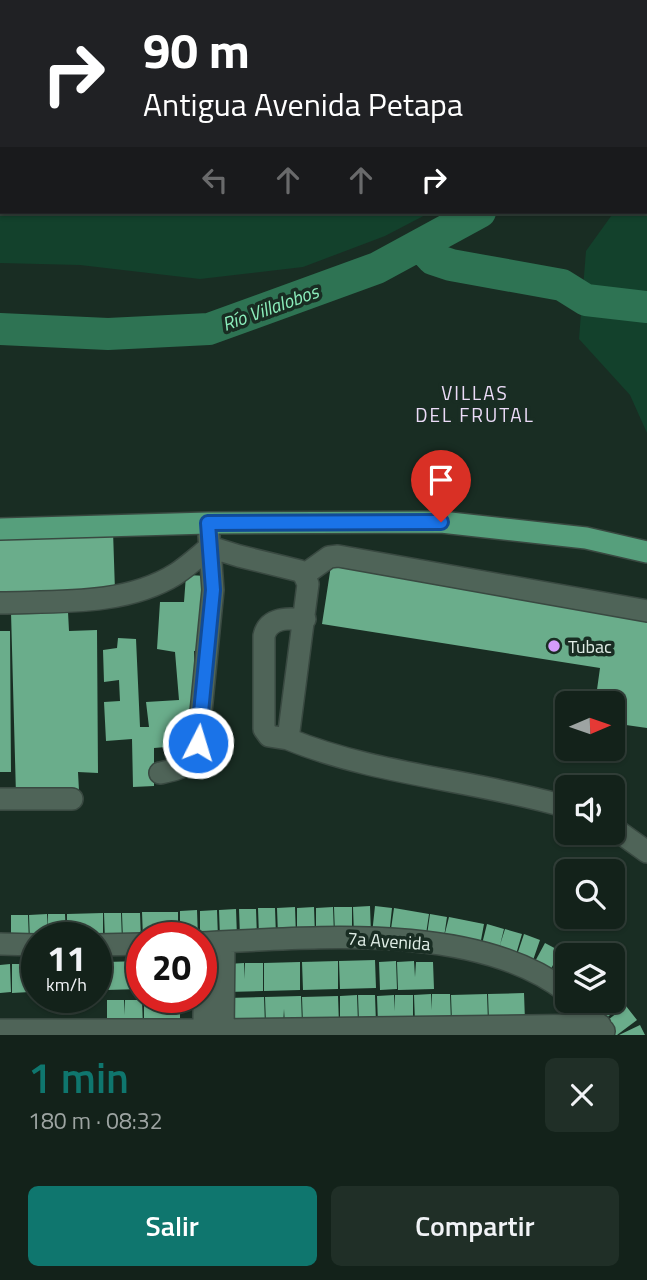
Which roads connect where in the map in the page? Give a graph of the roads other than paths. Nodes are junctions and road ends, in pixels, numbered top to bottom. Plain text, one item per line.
1 (208, 523) junction
2 (0, 528) edge
3 (210, 547) junction
4 (647, 552) edge
5 (304, 575) junction
6 (0, 603) edge
7 (647, 611) edge
8 (305, 620) junction
9 (288, 739) junction
10 (160, 773) dead end
11 (0, 799) edge
12 (72, 799) dead end
13 (555, 804) edge
14 (625, 836) edge
15 (647, 852) edge
16 (217, 942) edge
17 (0, 944) edge
18 (21, 945) edge
19 (555, 984) edge
20 (212, 1013) edge
21 (588, 1013) edge
22 (0, 1030) edge
23 (603, 1030) edge
24 (213, 1033) edge

1 - 2 main road
1 - 3 street
1 - 4 main road
3 - 5 street
3 - 6 street
3 - 10 street
5 - 7 street
5 - 8 street
8 - 9 street
8 - 9 street
9 - 13 street
11 - 12 street
14 - 15 street
16 - 19 street, 7a Avenida
17 - 18 street
20 - 24 street
21 - 23 street
22 - 24 street
23 - 24 street

